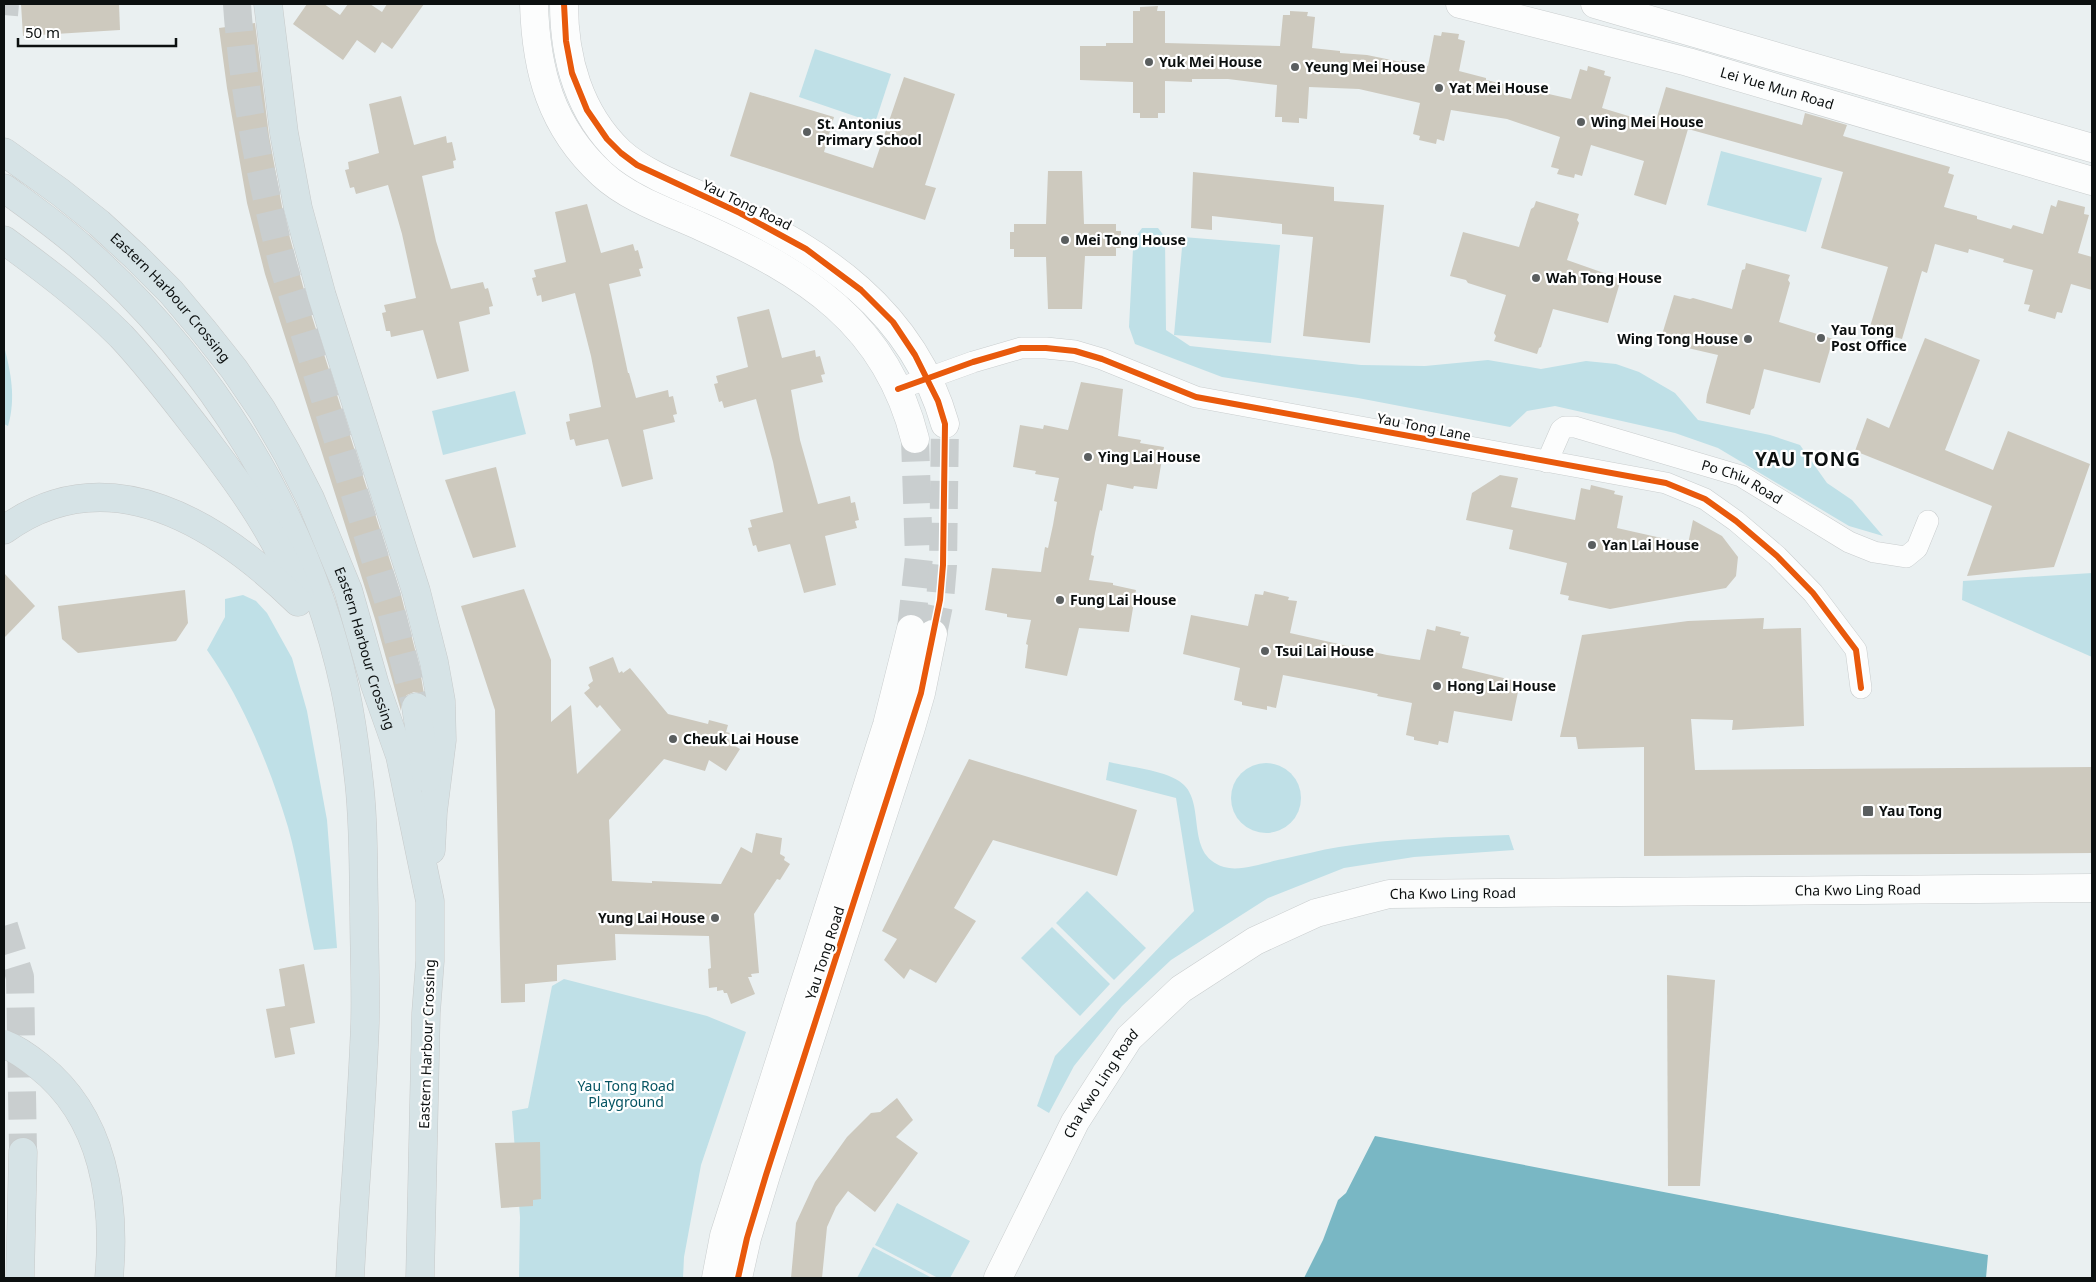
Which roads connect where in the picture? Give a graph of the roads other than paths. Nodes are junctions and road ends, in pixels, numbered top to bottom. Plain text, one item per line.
1 (515, 4) edge
2 (534, 4) edge
3 (564, 4) edge
4 (1460, 4) edge
5 (1595, 4) edge
6 (267, 9) edge
7 (536, 45) junction
8 (2092, 148) edge
9 (4, 152) edge
10 (2092, 181) edge
11 (4, 188) edge
12 (4, 240) edge
13 (928, 378) junction
14 (898, 389) junction
15 (944, 424) tunnel mouth
16 (915, 439) tunnel mouth
17 (1547, 462) junction
18 (1928, 521) dead end
19 (4, 530) edge
20 (303, 607) junction
21 (1861, 688) dead end
22 (416, 707) tunnel mouth
23 (432, 812) junction
24 (362, 827) junction
25 (2092, 888) edge
26 (430, 901) junction
27 (4, 1044) edge
28 (23, 1152) tunnel mouth
29 (422, 1275) edge
30 (20, 1278) edge
31 (109, 1278) edge
32 (350, 1278) edge
33 (716, 1278) edge
34 (738, 1278) edge
35 (998, 1278) edge

1 - 7 street
2 - 7 street
3 - 13 street, Yau Tong Road
4 - 10 street, Lei Yue Mun Road
5 - 8 street
6 - 23 highway
7 - 14 street
9 - 26 highway, Eastern Harbour Crossing
11 - 24 highway, Eastern Harbour Crossing
12 - 20 highway
13 - 14 street, Yau Tong Lane
13 - 15 street, Yau Tong Road
13 - 17 street, Yau Tong Lane
14 - 16 street
17 - 18 street, Po Chiu Road
17 - 21 street, Yau Tong Lane
19 - 20 highway
20 - 24 highway
22 - 23 highway
23 - 26 highway
24 - 32 highway, Eastern Harbour Crossing
25 - 35 street, Cha Kwo Ling Road
26 - 29 highway, Eastern Harbour Crossing
27 - 31 highway, bridge
28 - 30 highway
33 - 34 street, Yau Tong Road

